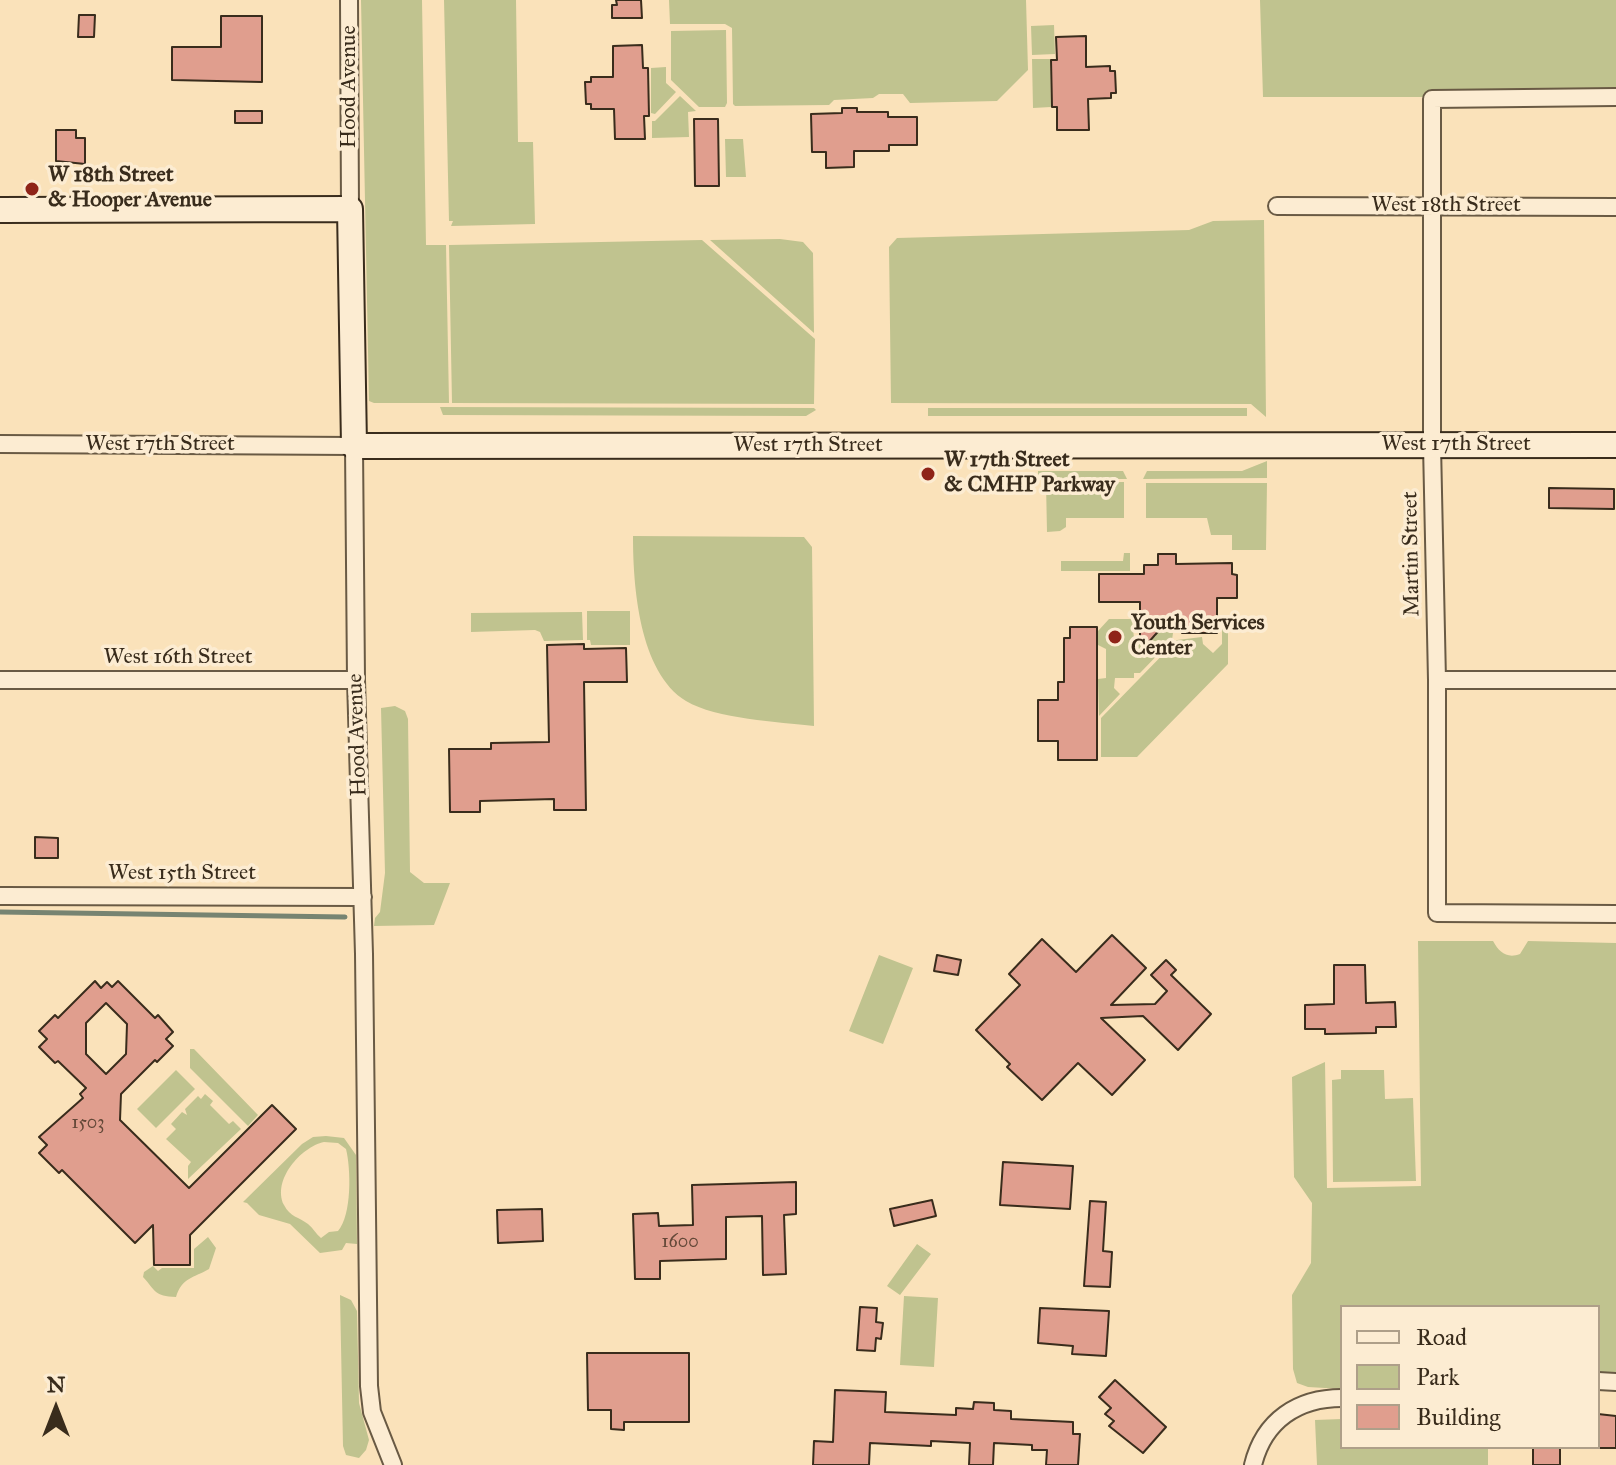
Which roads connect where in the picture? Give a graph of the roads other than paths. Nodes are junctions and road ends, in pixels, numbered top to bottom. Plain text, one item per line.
1 (349, 0) edge
2 (1616, 97) edge
3 (1277, 206) dead end
4 (1432, 206) junction
5 (1616, 207) edge
6 (350, 209) junction
7 (0, 210) edge
8 (0, 444) edge
9 (1432, 445) junction
10 (1616, 445) edge
11 (354, 446) junction
12 (0, 680) edge
13 (356, 680) junction
14 (1437, 680) junction
15 (1616, 680) edge
16 (0, 896) edge
17 (363, 897) junction
18 (1616, 914) edge
19 (1340, 1398) edge
20 (393, 1465) edge
21 (1253, 1465) edge

1 - 6 street, Hood Avenue
2 - 4 street, Martin Street
3 - 4 street, West 18th Street
4 - 5 street, West 18th Street
4 - 9 street, Martin Street
6 - 7 street
6 - 11 street, Hood Avenue
8 - 11 street, West 17th Street
9 - 10 street, West 17th Street
9 - 11 street, West 17th Street
9 - 14 street, Martin Street
11 - 13 street, Hood Avenue
12 - 13 street, West 16th Street
13 - 17 street, Hood Avenue
14 - 15 street
14 - 18 street, Martin Street
16 - 17 street, West 15th Street
17 - 20 street, Hood Avenue
19 - 21 street

